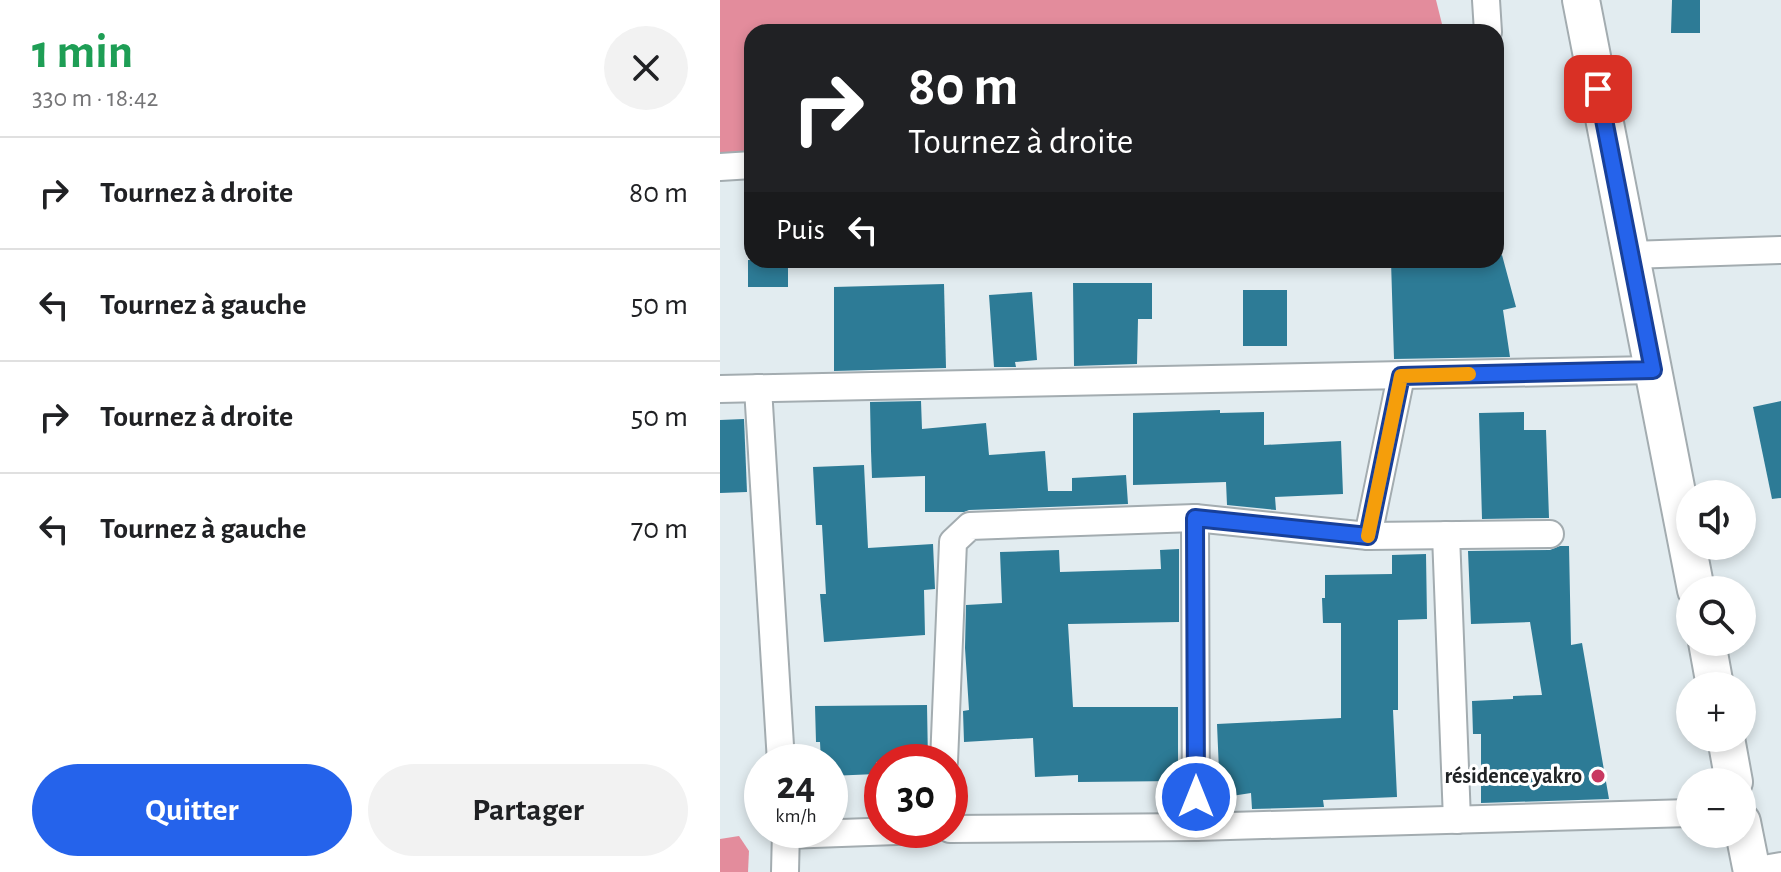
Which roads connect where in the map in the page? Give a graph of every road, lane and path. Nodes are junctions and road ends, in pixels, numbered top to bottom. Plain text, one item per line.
1 (1486, 0) edge
2 (1581, 0) edge
3 (1488, 24) edge
4 (744, 166) edge
5 (720, 167) edge
6 (1781, 250) edge
7 (1630, 255) junction
8 (1653, 370) junction
9 (1401, 376) junction
10 (758, 388) junction
11 (720, 389) edge
12 (1195, 518) junction
13 (1550, 534) dead end
14 (1446, 535) junction
15 (1368, 536) junction
16 (1693, 576) edge
17 (780, 744) edge
18 (945, 744) edge
19 (1676, 813) edge
20 (1457, 820) junction
21 (1196, 827) junction
22 (968, 829) edge
23 (786, 848) edge
24 (1747, 848) edge
25 (1781, 866) edge
26 (785, 872) edge
27 (1752, 872) edge

1 - 3 street
2 - 7 street
4 - 5 street
6 - 7 street
7 - 8 street
8 - 9 street
8 - 16 street
9 - 10 street
9 - 15 street
10 - 11 street
10 - 17 street
12 - 15 street
12 - 18 street
12 - 21 street
13 - 14 street
14 - 15 street
14 - 20 street
19 - 20 street
20 - 21 street
21 - 22 street
23 - 26 street
24 - 27 street
25 - 27 street

